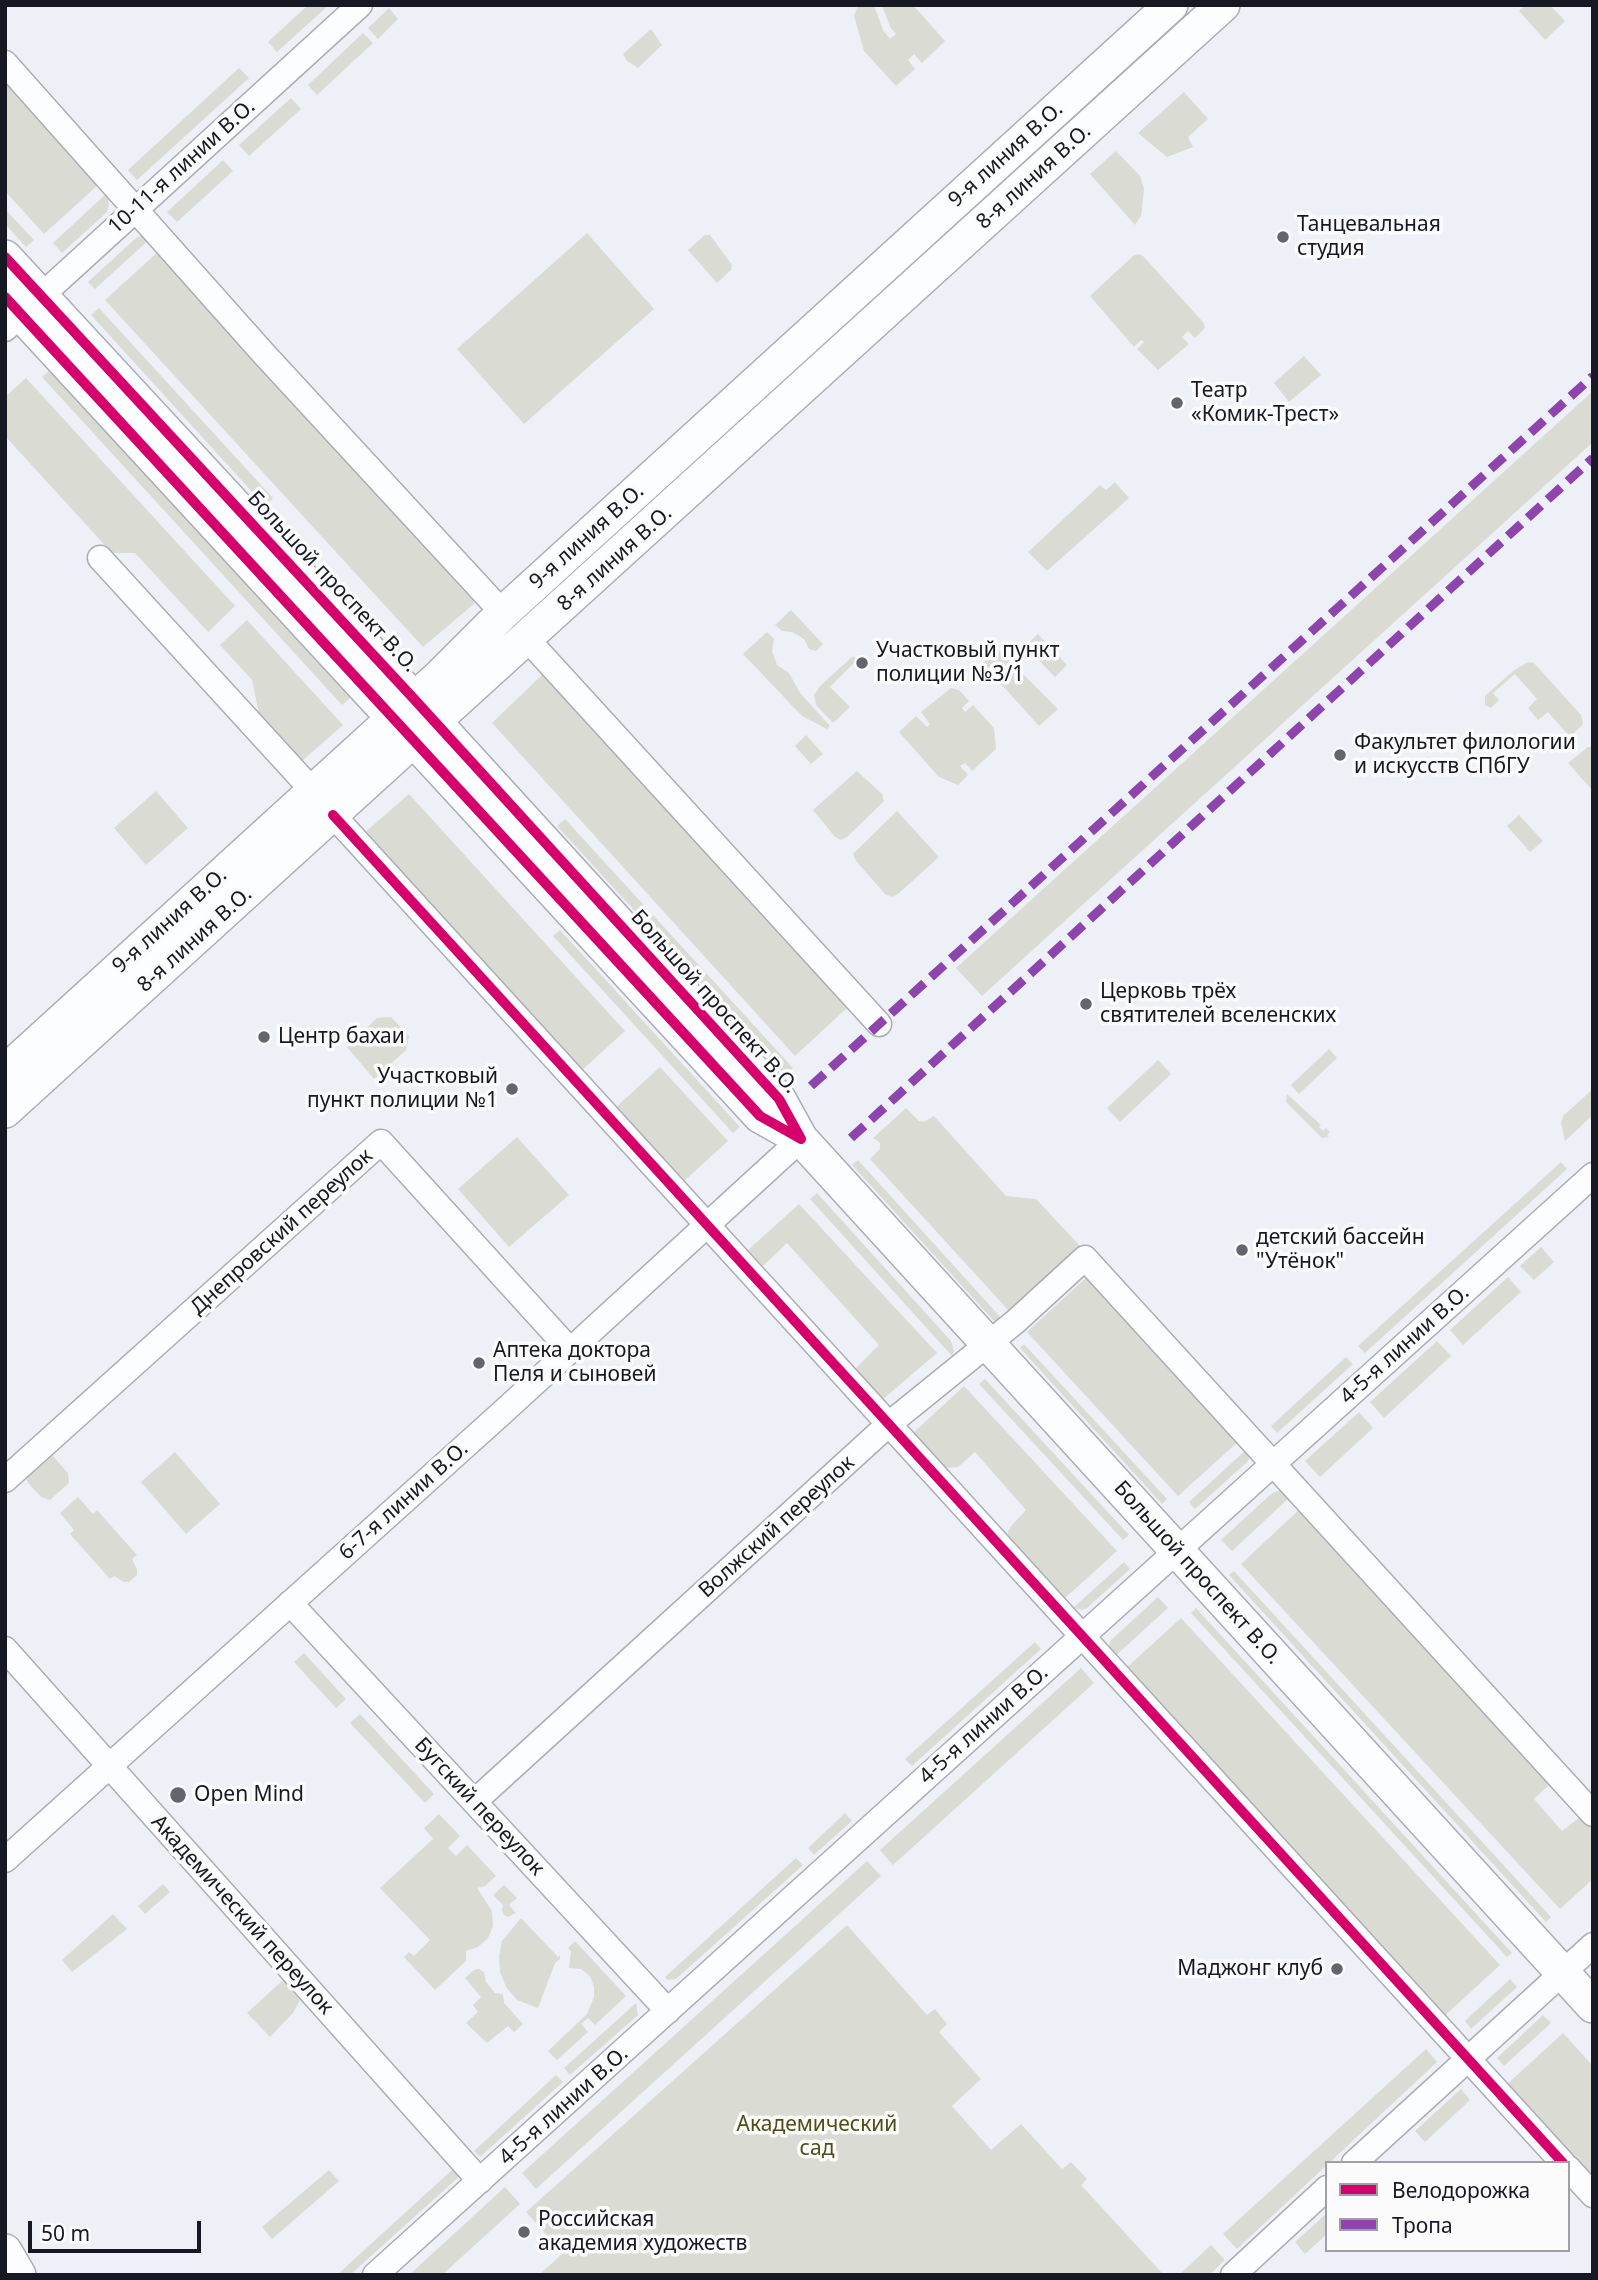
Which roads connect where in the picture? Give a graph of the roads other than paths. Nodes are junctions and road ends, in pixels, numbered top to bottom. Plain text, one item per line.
1 (360, 5) edge
2 (1171, 5) edge
3 (1223, 5) edge
4 (5, 63) edge
5 (135, 209) junction
6 (5, 257) edge
7 (18, 309) edge
8 (100, 558) dead end
9 (503, 613) junction
10 (527, 639) junction
11 (415, 720) junction
12 (323, 803) junction
13 (878, 1024) dead end
14 (5, 1072) edge
15 (5, 1111) edge
16 (800, 1139) junction
17 (1593, 1175) edge
18 (707, 1224) junction
19 (987, 1344) junction
20 (569, 1349) junction
21 (889, 1424) junction
22 (1273, 1464) junction
23 (5, 1480) edge
24 (1177, 1552) junction
25 (290, 1603) junction
26 (1083, 1636) junction
27 (5, 1649) edge
28 (109, 1766) junction
29 (474, 1802) junction
30 (1593, 1814) edge
31 (5, 1860) edge
32 (1593, 1945) edge
33 (1562, 1973) junction
34 (1593, 2006) edge
35 (668, 2011) junction
36 (1468, 2058) junction
37 (1356, 2161) edge
38 (1561, 2161) edge
39 (1570, 2170) edge
40 (480, 2181) junction
41 (1325, 2190) edge
42 (1593, 2195) edge
43 (5, 2251) edge
44 (19, 2275) edge
45 (375, 2275) edge
46 (1233, 2275) edge

1 - 5 street, 10-11-я линии В.О.
2 - 9 main road, 9-я линия В.О.
3 - 10 main road, 8-я линия В.О.
4 - 5 street
5 - 7 street, 10-11-я линии В.О.
5 - 9 street
6 - 7 main road, Большой проспект В.О.
7 - 11 main road, Большой проспект В.О.
8 - 12 street
9 - 11 main road, 9-я линия В.О.
10 - 11 main road, 8-я линия В.О.
10 - 13 street
11 - 12 main road, 9-я линия В.О.
11 - 16 main road, Большой проспект В.О.
12 - 14 main road, 9-я линия В.О.
12 - 15 main road, 8-я линия В.О.
12 - 18 street
16 - 18 street, 6-7-я линии В.О.
16 - 19 main road, Большой проспект В.О.
17 - 22 street, 4-5-я линии В.О.
18 - 20 street, 6-7-я линии В.О.
18 - 21 street
19 - 21 street, Волжский переулок
19 - 22 street, Волжский переулок
19 - 24 main road, Большой проспект В.О.
20 - 23 street, Днепровский переулок
20 - 25 street, 6-7-я линии В.О.
21 - 26 street
21 - 29 street, Волжский переулок
22 - 24 street, 4-5-я линии В.О.
22 - 30 street
24 - 26 street, 4-5-я линии В.О.
24 - 33 main road, Большой проспект В.О.
25 - 28 street, 6-7-я линии В.О.
25 - 29 street, Бугский переулок
26 - 35 street, 4-5-я линии В.О.
26 - 36 street
27 - 28 street, Академический переулок
28 - 31 street, 6-7-я линии В.О.
28 - 40 street, Академический переулок
29 - 35 street, Бугский переулок
32 - 33 street
33 - 34 main road, Большой проспект В.О.
33 - 36 street
35 - 40 street, 4-5-я линии В.О.
36 - 37 street
36 - 38 street
39 - 42 street
40 - 45 street, 4-5-я линии В.О.
41 - 46 street
43 - 44 main road

